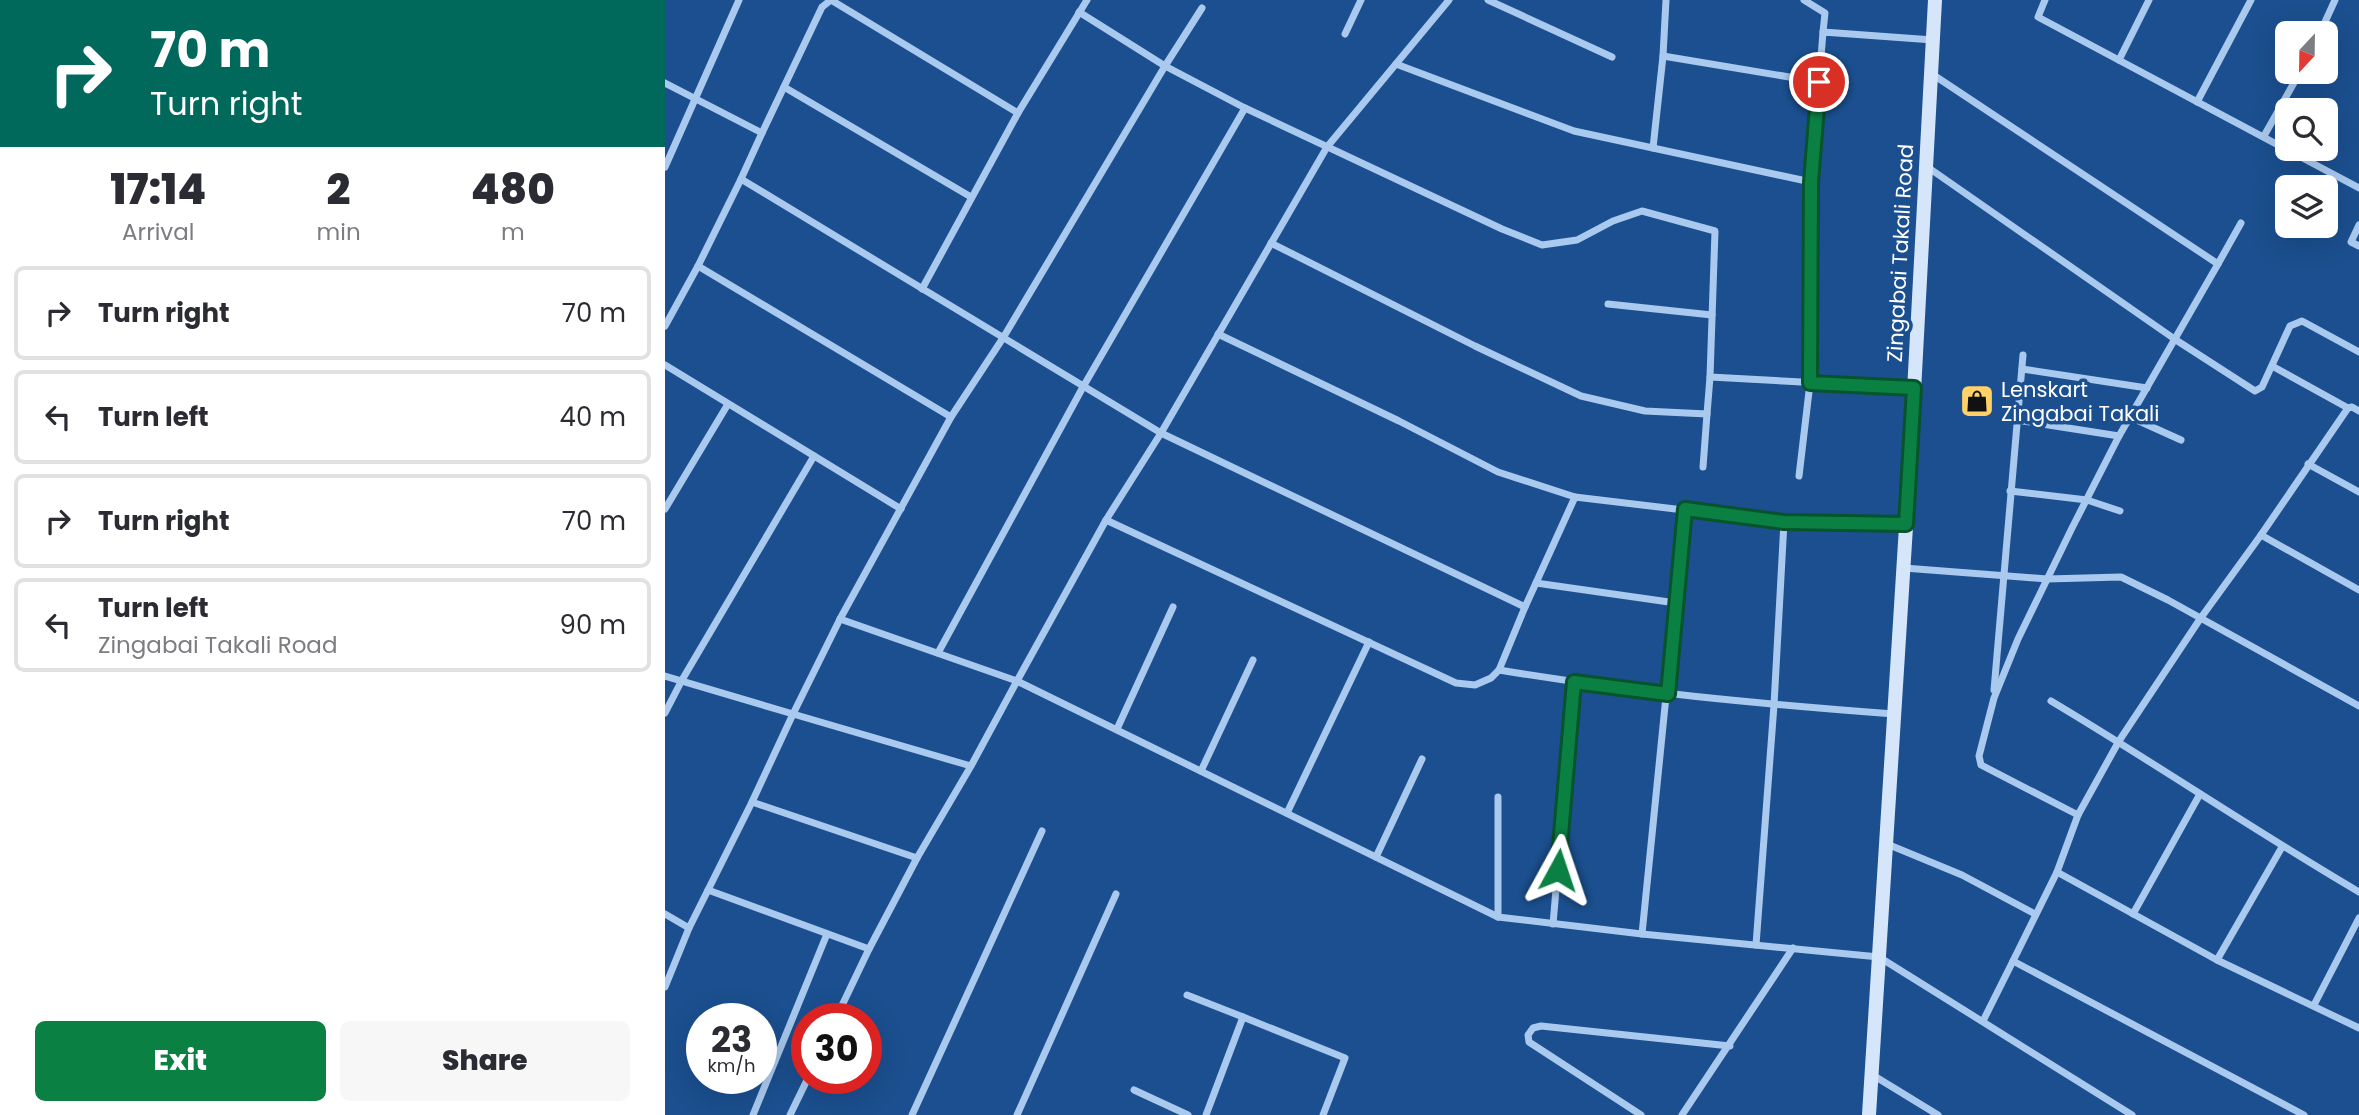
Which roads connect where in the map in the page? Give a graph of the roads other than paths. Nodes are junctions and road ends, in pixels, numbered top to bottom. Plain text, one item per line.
1 (739, 0) edge
2 (1087, 0) edge
3 (1361, 0) edge
4 (1449, 0) edge
5 (1488, 0) edge
6 (1666, 0) edge
7 (1804, 0) edge
8 (1935, 0) edge
9 (2045, 0) edge
10 (2149, 0) edge
11 (2251, 0) edge
12 (2335, 0) edge
13 (1202, 8) dead end
14 (1079, 12) junction
15 (2325, 21) edge
16 (1823, 32) junction
17 (1345, 34) dead end
18 (1933, 40) junction
19 (1663, 55) junction
20 (1612, 57) dead end
21 (2119, 60) junction
22 (1396, 64) junction
23 (1165, 66) junction
24 (1931, 74) junction
25 (1819, 82) junction
26 (665, 83) edge
27 (2293, 84) edge
28 (784, 87) junction
29 (697, 98) junction
30 (2197, 102) junction
31 (1245, 108) junction
32 (1018, 113) junction
33 (762, 133) junction
34 (2263, 136) junction
35 (1327, 147) junction
36 (1653, 148) junction
37 (1926, 166) junction
38 (665, 167) edge
39 (741, 179) junction
40 (1811, 182) junction
41 (2359, 188) edge
42 (971, 197) junction
43 (2241, 223) dead end
44 (2359, 225) edge
45 (1271, 243) junction
46 (2359, 246) edge
47 (2218, 264) junction
48 (698, 266) junction
49 (922, 289) junction
50 (1608, 304) dead end
51 (1712, 315) junction
52 (667, 317) edge
53 (665, 326) edge
54 (1218, 334) junction
55 (1003, 338) junction
56 (2176, 340) junction
57 (2359, 352) edge
58 (2024, 355) dead end
59 (665, 365) edge
60 (2272, 366) junction
61 (2022, 369) junction
62 (1710, 377) junction
63 (1810, 383) junction
64 (1083, 387) junction
65 (1914, 388) junction
66 (2147, 388) junction
67 (728, 404) junction
68 (2348, 408) junction
69 (2359, 411) edge
70 (1707, 414) junction
71 (951, 417) junction
72 (2130, 418) junction
73 (2017, 420) junction
74 (1161, 433) junction
75 (2119, 436) junction
76 (2181, 440) dead end
77 (814, 456) junction
78 (2308, 464) junction
79 (1703, 467) dead end
80 (1799, 476) dead end
81 (2011, 491) junction
82 (2359, 492) edge
83 (1575, 497) junction
84 (2087, 500) junction
85 (665, 509) edge
86 (901, 509) junction
87 (1685, 509) junction
88 (2120, 511) dead end
89 (1106, 520) junction
90 (1784, 522) junction
91 (1906, 524) junction
92 (2261, 535) junction
93 (1903, 568) junction
94 (2003, 576) junction
95 (2047, 579) junction
96 (1536, 583) junction
97 (2359, 590) edge
98 (1676, 603) junction
99 (1173, 607) dead end
100 (1525, 607) junction
101 (839, 619) junction
102 (2200, 619) junction
103 (1369, 642) junction
104 (938, 653) junction
105 (1253, 660) dead end
106 (1499, 670) junction
107 (665, 676) edge
108 (682, 680) junction
109 (1017, 681) junction
110 (1574, 682) junction
111 (1668, 694) junction
112 (1994, 698) junction
113 (2051, 701) dead end
114 (1774, 705) junction
115 (2359, 706) edge
116 (665, 713) edge
117 (793, 714) junction
118 (1895, 714) junction
119 (1117, 729) junction
120 (2119, 741) junction
121 (1422, 759) dead end
122 (971, 766) junction
123 (1201, 771) junction
124 (2200, 794) junction
125 (1498, 797) dead end
126 (752, 803) junction
127 (1287, 813) junction
128 (2078, 815) junction
129 (1042, 831) dead end
130 (1887, 844) junction
131 (2282, 847) junction
132 (1376, 857) junction
133 (917, 858) junction
134 (2057, 872) junction
135 (708, 890) junction
136 (2359, 892) edge
137 (1116, 894) dead end
138 (665, 914) edge
139 (2035, 914) junction
140 (2133, 914) junction
141 (1498, 917) junction
142 (2359, 918) edge
143 (1553, 924) junction
144 (689, 928) junction
145 (827, 934) junction
146 (1642, 934) junction
147 (1756, 945) junction
148 (1793, 948) junction
149 (869, 949) junction
150 (1879, 957) junction
151 (2217, 960) junction
152 (2013, 961) junction
153 (665, 987) edge
154 (1187, 995) dead end
155 (843, 1003) edge
156 (2314, 1005) junction
157 (1243, 1017) junction
158 (1983, 1021) junction
159 (2359, 1028) edge
160 (1730, 1046) junction
161 (1871, 1073) junction
162 (1134, 1090) dead end
163 (800, 1094) edge
164 (753, 1115) edge
165 (790, 1115) edge
166 (912, 1115) edge
167 (1017, 1115) edge
168 (1188, 1115) edge
169 (1206, 1115) edge
170 (1323, 1115) edge
171 (1641, 1115) edge
172 (1682, 1115) edge
173 (1869, 1115) edge
174 (1938, 1115) edge
175 (2132, 1115) edge
176 (2304, 1115) edge

1 - 29 street
2 - 14 street
3 - 17 street
4 - 22 street
5 - 20 street
6 - 19 street
7 - 16 street
8 - 18 street, Zingabai Takali Road
9 - 21 street
10 - 21 street
11 - 30 street
12 - 15 street
13 - 23 street
14 - 23 street
14 - 32 street
16 - 18 street
16 - 25 street
18 - 24 street, Zingabai Takali Road
19 - 25 street
19 - 36 street
21 - 30 street
22 - 35 street
22 - 36 street
23 - 31 street
23 - 55 street
24 - 37 street, Zingabai Takali Road
24 - 47 street
25 - 40 street
26 - 29 street
27 - 34 street
28 - 32 street
28 - 33 street
28 - 42 street
29 - 33 street
29 - 38 street
30 - 34 street
31 - 35 street
31 - 64 street
32 - 42 street
33 - 39 street
34 - 41 street
35 - 45 street
35 - 51 street
36 - 40 street
37 - 56 street
37 - 65 street, Zingabai Takali Road
39 - 48 street
39 - 49 street
40 - 63 street
42 - 49 street
43 - 47 street
44 - 46 street
45 - 54 street
45 - 70 street
47 - 56 street
48 - 52 street
48 - 71 street
49 - 55 street
50 - 51 street
51 - 62 street
52 - 53 street
54 - 74 street
54 - 83 street
55 - 64 street
55 - 71 street
56 - 60 street
56 - 66 street
57 - 60 street
58 - 61 street
59 - 67 street
60 - 68 street
61 - 66 street
61 - 73 street
62 - 63 street
62 - 70 street
63 - 65 street
63 - 80 street
64 - 74 street
64 - 104 street
65 - 91 street, Zingabai Takali Road
66 - 72 street
67 - 77 street
67 - 85 street
68 - 69 street
68 - 78 street
70 - 79 street
71 - 86 street
72 - 75 street
72 - 76 street
73 - 75 street
73 - 81 street
74 - 89 street
74 - 100 street
75 - 84 street
77 - 86 street
77 - 108 street
78 - 82 street
78 - 92 street
81 - 84 street
81 - 94 street
83 - 87 street
83 - 96 street
84 - 88 street
84 - 95 street
86 - 101 street
87 - 90 street
87 - 98 street
89 - 103 street
89 - 109 street
90 - 91 street
90 - 114 street
91 - 93 street, Zingabai Takali Road
92 - 97 street
92 - 102 street
93 - 94 street
93 - 118 street, Zingabai Takali Road
94 - 95 street
94 - 112 street
95 - 102 street
95 - 112 street
96 - 98 street
96 - 100 street
98 - 111 street
99 - 119 street
100 - 106 street
101 - 104 street
101 - 117 street
102 - 115 street
102 - 120 street
103 - 106 street
103 - 127 street
104 - 109 street
105 - 123 street
106 - 110 street
107 - 108 street
108 - 116 street
108 - 117 street
109 - 119 street
109 - 122 street
110 - 111 street
110 - 143 street
111 - 114 street
111 - 146 street
112 - 128 street
113 - 120 street
114 - 118 street
114 - 147 street
117 - 122 street
117 - 126 street
118 - 130 street, Zingabai Takali Road
119 - 123 street
120 - 124 street
120 - 128 street
121 - 132 street
122 - 133 street
123 - 127 street
124 - 131 street
124 - 140 street
125 - 141 street
126 - 133 street
126 - 135 street
127 - 132 street
128 - 134 street
129 - 166 street
130 - 139 street
130 - 150 street, Zingabai Takali Road
131 - 136 street
131 - 151 street
132 - 141 street
133 - 149 street
134 - 139 street
134 - 140 street
135 - 144 street
135 - 145 street
137 - 167 street
138 - 144 street
139 - 152 street
140 - 151 street
141 - 143 street
142 - 156 street
143 - 146 street
144 - 153 street
145 - 149 street
145 - 164 street
146 - 147 street
147 - 148 street
148 - 150 street
148 - 160 street
149 - 155 street
150 - 158 street
150 - 161 street, Zingabai Takali Road
151 - 156 street
152 - 158 street
152 - 176 street
154 - 157 street
156 - 159 street
157 - 169 street
157 - 170 street
158 - 175 street
160 - 171 street
160 - 172 street
161 - 173 street, Zingabai Takali Road
161 - 174 street
162 - 168 street
163 - 165 street

